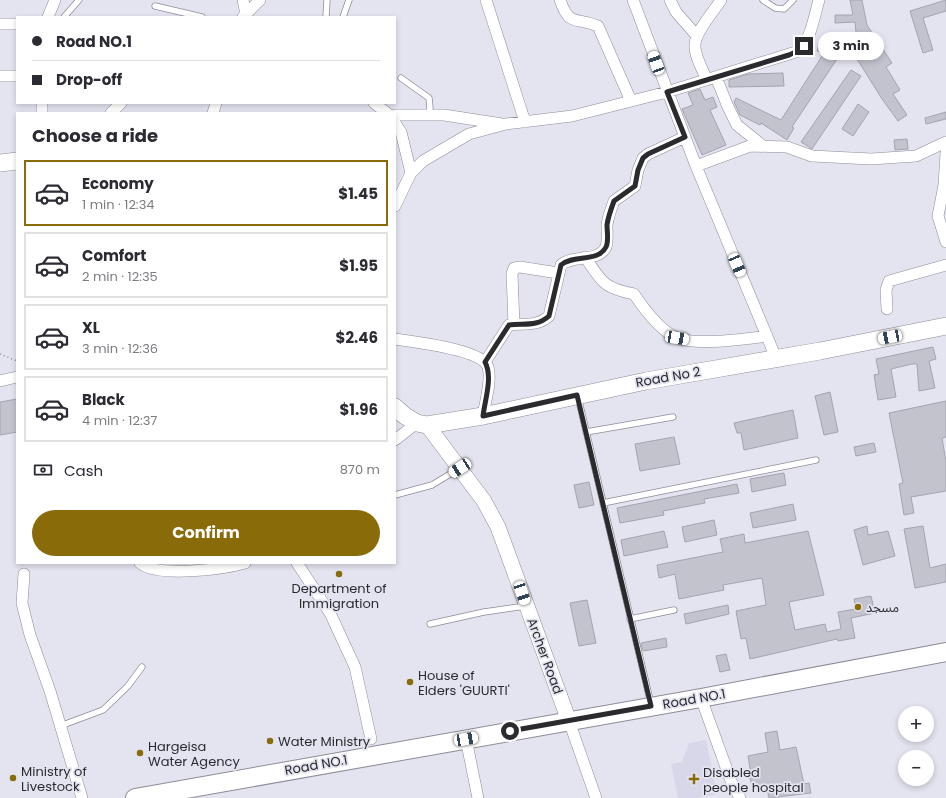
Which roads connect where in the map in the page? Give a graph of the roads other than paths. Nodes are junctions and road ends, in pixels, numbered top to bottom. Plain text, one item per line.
1 (55, 0) edge
2 (79, 0) edge
3 (243, 0) edge
4 (260, 0) edge
5 (327, 0) edge
6 (349, 0) edge
7 (486, 0) edge
8 (560, 0) edge
9 (633, 0) edge
10 (670, 0) edge
11 (721, 0) edge
12 (763, 0) edge
13 (793, 0) edge
14 (819, 0) edge
15 (155, 6) dead end
16 (244, 15) edge
17 (48, 16) edge
18 (65, 16) edge
19 (198, 16) edge
20 (326, 16) edge
21 (343, 16) edge
22 (0, 24) edge
23 (16, 24) edge
24 (697, 36) junction
25 (0, 76) edge
26 (16, 76) edge
27 (401, 78) dead end
28 (711, 79) junction
29 (667, 92) junction
30 (631, 101) junction
31 (120, 104) edge
32 (375, 104) edge
33 (112, 112) edge
34 (386, 112) edge
35 (428, 114) junction
36 (396, 115) edge
37 (526, 122) junction
38 (396, 124) edge
39 (506, 124) junction
40 (685, 137) junction
41 (946, 142) edge
42 (764, 146) junction
43 (946, 153) edge
44 (16, 162) edge
45 (0, 163) edge
46 (696, 166) junction
47 (411, 173) junction
48 (944, 191) edge
49 (396, 204) edge
50 (946, 242) edge
51 (585, 257) junction
52 (946, 265) edge
53 (558, 273) junction
54 (886, 309) dead end
55 (514, 324) junction
56 (946, 326) edge
57 (767, 336) junction
58 (396, 339) edge
59 (776, 358) junction
60 (485, 362) junction
61 (16, 378) edge
62 (0, 381) edge
63 (577, 395) junction
64 (396, 408) edge
65 (483, 416) junction
66 (672, 417) dead end
67 (422, 424) junction
68 (586, 432) junction
69 (396, 439) edge
70 (816, 460) dead end
71 (460, 468) junction
72 (396, 495) edge
73 (603, 503) junction
74 (142, 564) edge
75 (242, 564) edge
76 (298, 564) edge
77 (24, 574) dead end
78 (526, 606) junction
79 (674, 610) dead end
80 (630, 619) junction
81 (430, 624) dead end
82 (946, 652) edge
83 (142, 667) dead end
84 (701, 698) junction
85 (651, 706) junction
86 (569, 721) junction
87 (60, 726) junction
88 (371, 739) dead end
89 (466, 739) junction
90 (82, 798) edge
91 (135, 798) edge
92 (478, 798) edge
93 (596, 798) edge
94 (740, 798) edge

1 - 17 street
2 - 18 lane
3 - 16 street
4 - 16 street
5 - 20 lane
6 - 21 lane
7 - 37 street
8 - 30 street
9 - 29 street
10 - 24 street
11 - 24 street
12 - 13 lane
14 - 28 street
15 - 19 lane
22 - 23 street
24 - 28 street
25 - 26 street
27 - 35 lane
28 - 29 street
28 - 42 street
29 - 30 street
29 - 40 street
30 - 37 street
31 - 33 street
32 - 34 street
35 - 36 street
35 - 39 street
37 - 39 street
38 - 47 street
39 - 47 street
40 - 46 street
40 - 51 street
41 - 42 street
42 - 46 street
43 - 48 street
44 - 45 main road
46 - 57 street
47 - 49 street
48 - 50 street
51 - 53 street
51 - 57 street
52 - 54 street
53 - 55 street
53 - 55 street
55 - 60 street
56 - 59 main road, Road No 2
57 - 59 street
58 - 60 street
59 - 63 main road, Road No 2
60 - 65 street
61 - 62 street
63 - 65 main road, Road No 2
63 - 68 lane
64 - 67 main road
65 - 67 main road, Road No 2
66 - 68 lane
67 - 69 street
67 - 71 main road, Archer Road
68 - 73 lane
70 - 73 lane
71 - 72 lane
71 - 78 main road, Archer Road
73 - 80 lane
74 - 75 street
76 - 88 street
77 - 87 street
78 - 81 lane
78 - 86 main road, Archer Road
79 - 80 lane
80 - 85 lane
82 - 84 highway, Road NO.1
83 - 87 lane
84 - 85 highway, Road NO.1
84 - 94 street
85 - 86 highway, Road NO.1
86 - 89 highway, Road NO.1
86 - 93 street
87 - 90 street
89 - 91 highway, Road NO.1
89 - 92 street

